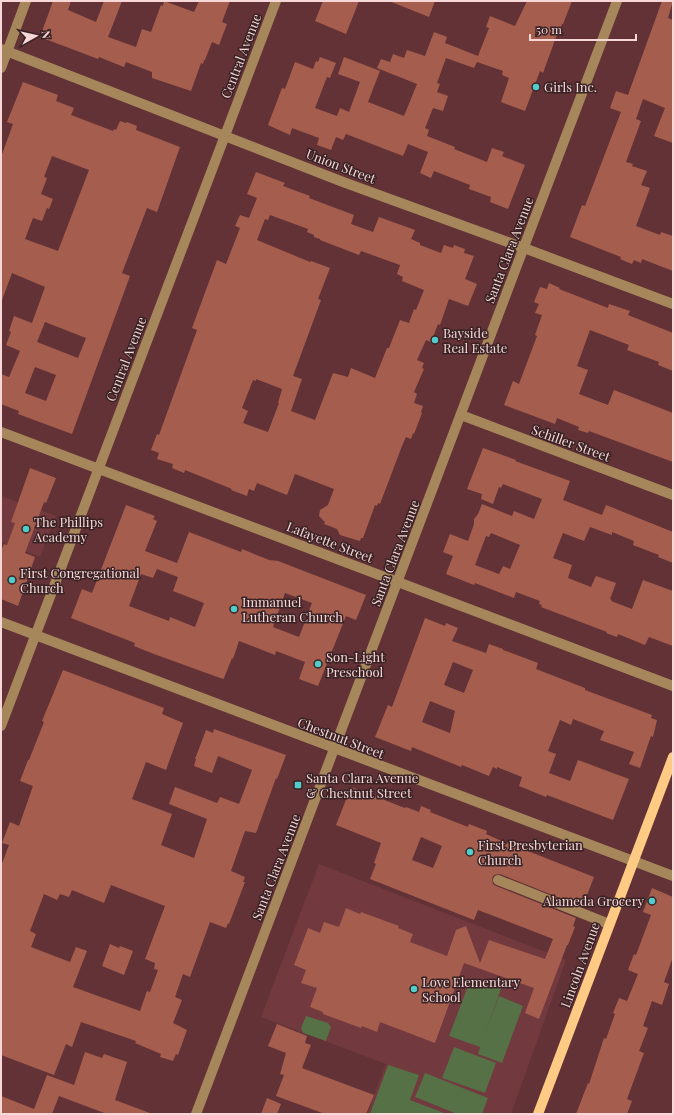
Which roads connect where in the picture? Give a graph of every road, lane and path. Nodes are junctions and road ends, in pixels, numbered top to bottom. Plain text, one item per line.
1 (26, 1) edge
2 (276, 1) edge
3 (618, 1) edge
4 (4, 50) edge
5 (1, 68) edge
6 (225, 135) junction
7 (524, 248) junction
8 (673, 304) edge
9 (461, 416) junction
10 (1, 432) edge
11 (98, 469) junction
12 (673, 495) edge
13 (398, 582) junction
14 (1, 622) edge
15 (36, 635) junction
16 (673, 686) edge
17 (1, 726) edge
18 (334, 749) junction
19 (673, 757) edge
20 (634, 861) junction
21 (673, 876) edge
22 (498, 880) dead end
23 (609, 924) junction
24 (196, 1114) edge
25 (538, 1114) edge

1 - 4 street
2 - 6 street, Central Avenue
3 - 7 street, Santa Clara Avenue
4 - 5 street
4 - 6 street, Union Street
6 - 7 street, Union Street
6 - 11 street, Central Avenue
7 - 8 street, Union Street
7 - 9 street, Santa Clara Avenue
9 - 12 street, Schiller Street
9 - 13 street, Santa Clara Avenue
10 - 11 street, Lafayette Street
11 - 13 street, Lafayette Street
11 - 15 street, Central Avenue
13 - 16 street, Lafayette Street
13 - 18 street, Santa Clara Avenue
14 - 15 street, Chestnut Street
15 - 17 street, Central Avenue
15 - 18 street, Chestnut Street
18 - 20 street, Chestnut Street
18 - 24 street, Santa Clara Avenue
19 - 20 main road, Lincoln Avenue
20 - 21 street, Chestnut Street
20 - 23 main road, Lincoln Avenue
22 - 23 street
23 - 25 main road, Lincoln Avenue

